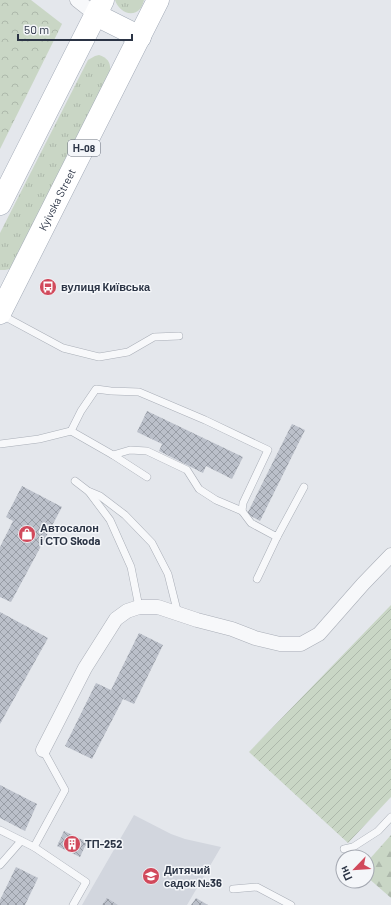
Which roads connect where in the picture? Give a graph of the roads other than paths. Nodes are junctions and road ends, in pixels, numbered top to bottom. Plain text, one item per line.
1 (77, 0) edge
2 (158, 0) edge
3 (100, 8) edge
4 (140, 37) junction
5 (0, 204) edge
6 (2, 303) edge
7 (179, 336) dead end
8 (71, 431) junction
9 (0, 444) edge
10 (113, 455) junction
11 (147, 477) dead end
12 (75, 481) dead end
13 (304, 487) dead end
14 (88, 491) junction
15 (242, 511) junction
16 (277, 537) junction
17 (391, 555) edge
18 (257, 579) dead end
19 (139, 607) junction
20 (178, 614) junction
21 (43, 750) joint
22 (391, 817) edge
23 (0, 830) edge
24 (21, 840) junction
25 (34, 848) junction
26 (344, 849) dead end
27 (0, 865) edge
28 (233, 889) dead end
29 (73, 905) edge
30 (290, 905) edge

1 - 3 street
2 - 4 main road, Kyivska Street / Н-08
3 - 4 main road
3 - 5 main road
4 - 6 main road, Kyivska Street / Н-08
6 - 7 lane
8 - 9 lane
8 - 10 lane
8 - 15 lane
10 - 11 lane
10 - 15 lane
12 - 14 lane
13 - 16 lane
14 - 19 lane
14 - 20 lane
15 - 16 lane
16 - 18 lane
17 - 20 street
19 - 20 street
19 - 21 street
21 - 25 lane
22 - 26 lane
23 - 24 lane
24 - 25 lane
24 - 27 lane
25 - 29 lane
28 - 30 lane

